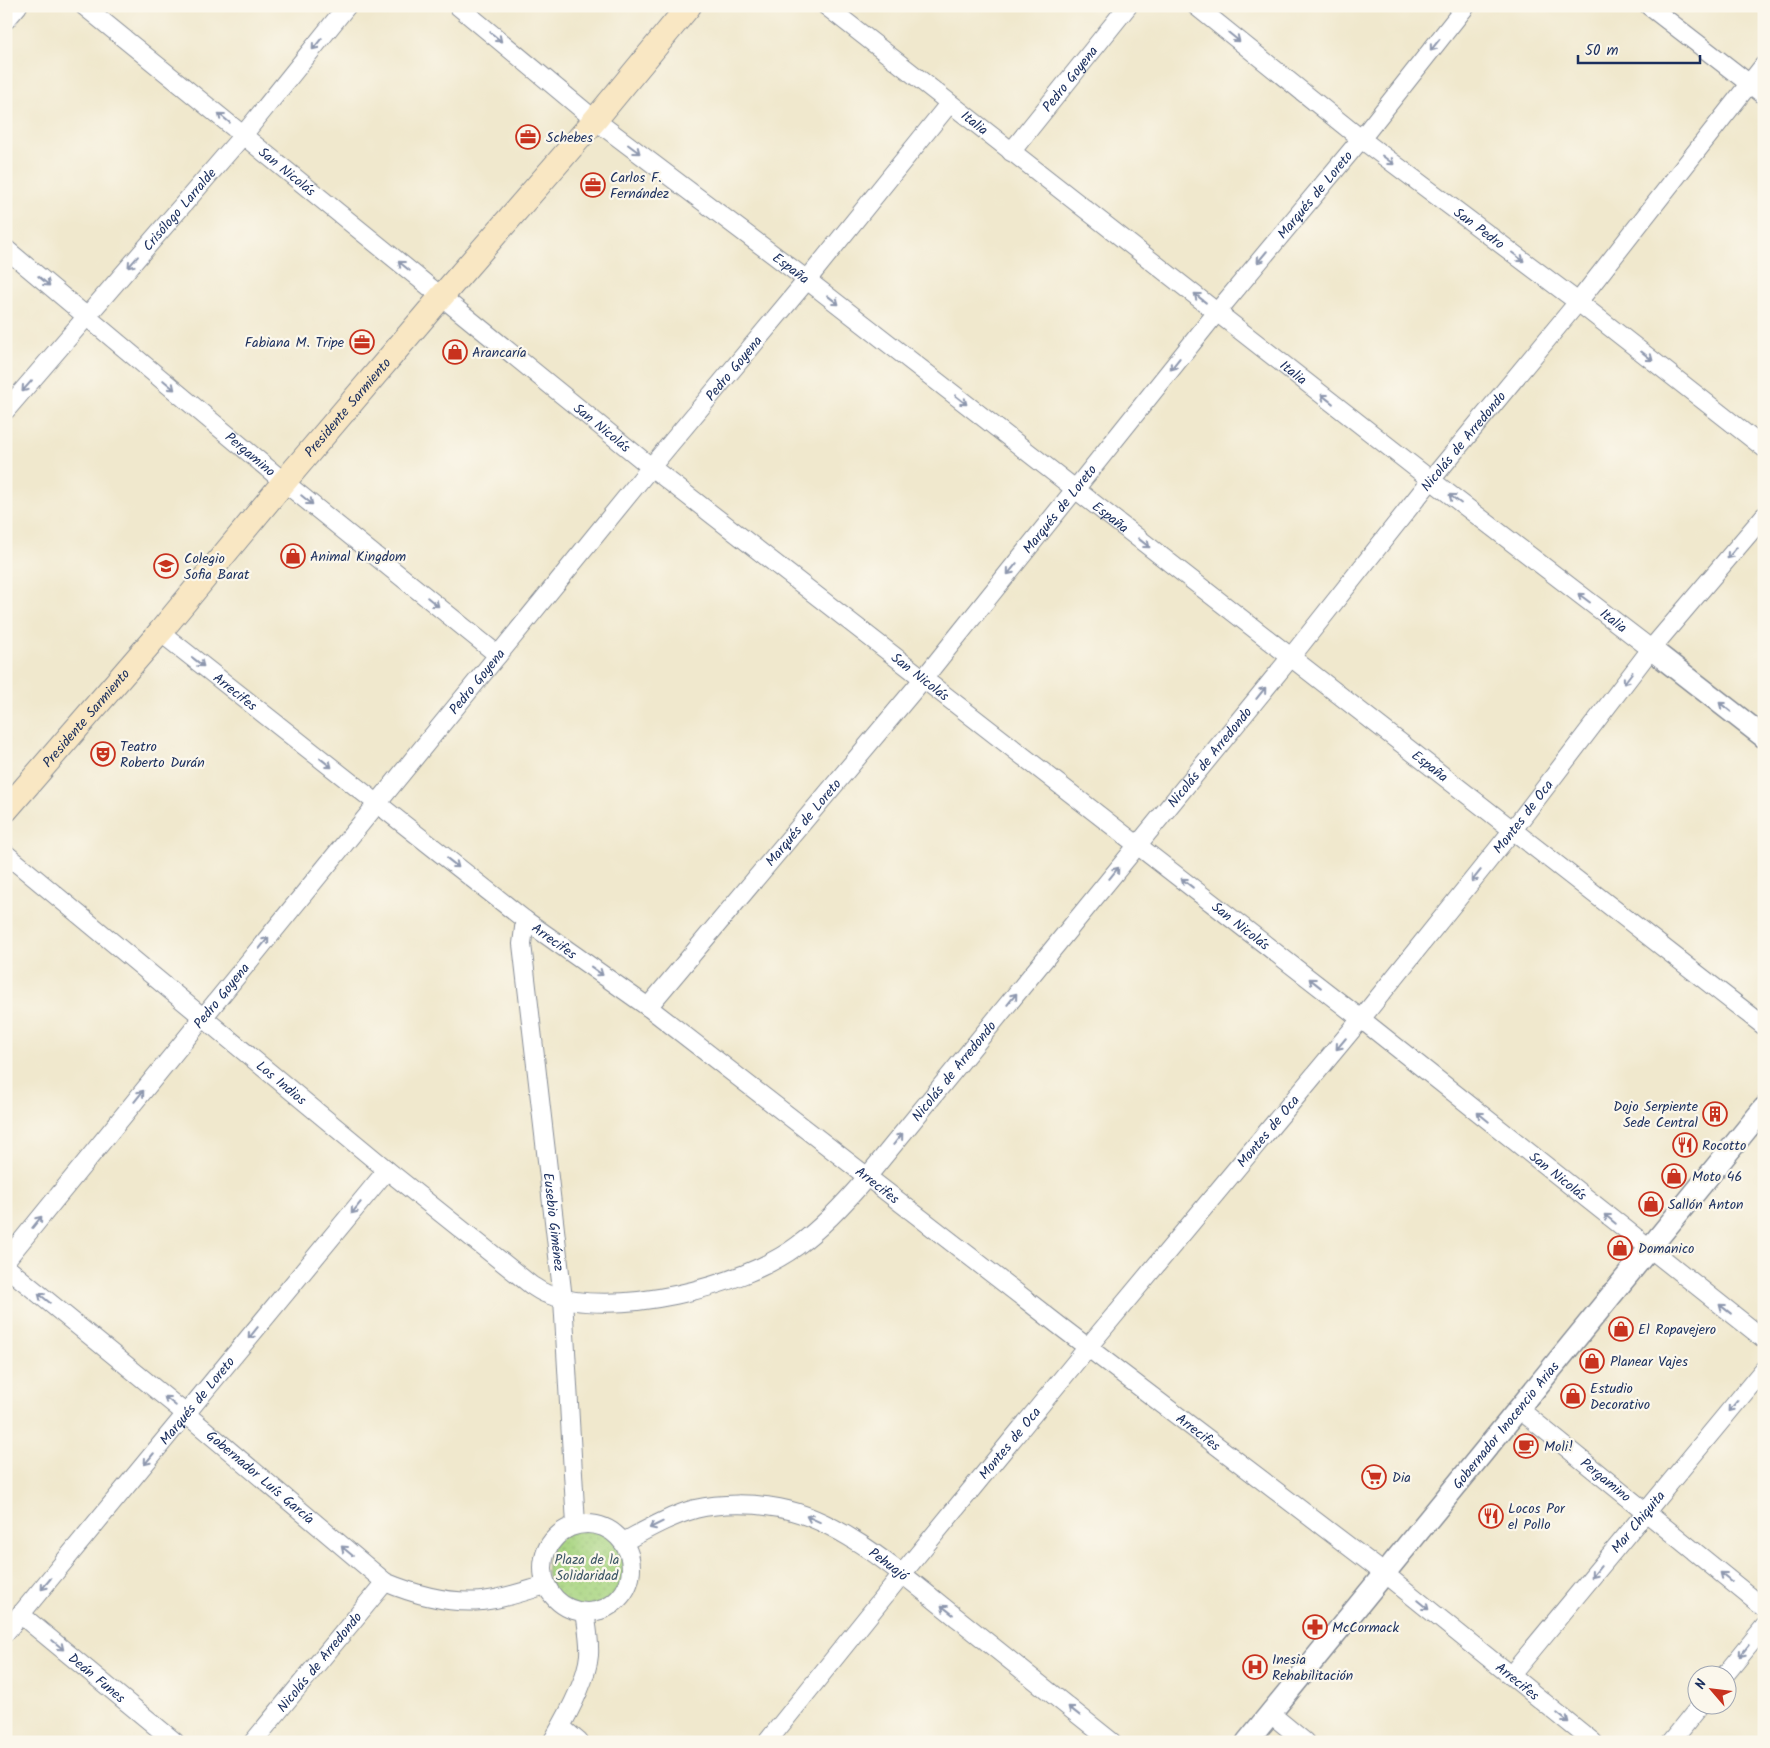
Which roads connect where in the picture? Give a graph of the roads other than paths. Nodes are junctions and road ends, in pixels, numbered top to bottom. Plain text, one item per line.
1 (18, 6) edge
2 (84, 6) edge
3 (347, 6) edge
4 (458, 6) edge
5 (689, 6) edge
6 (826, 6) edge
7 (1128, 6) edge
8 (1196, 6) edge
9 (1466, 6) edge
10 (1649, 6) edge
11 (6, 20) edge
12 (1764, 66) edge
13 (1749, 84) junction
14 (1764, 95) edge
15 (949, 104) junction
16 (595, 120) junction
17 (244, 134) junction
18 (1361, 139) junction
19 (1011, 152) junction
20 (6, 249) edge
21 (807, 280) junction
22 (441, 296) junction
23 (1578, 302) junction
24 (1217, 312) junction
25 (87, 316) junction
26 (6, 410) edge
27 (1764, 448) edge
28 (651, 467) junction
29 (1430, 480) junction
30 (284, 482) junction
31 (1075, 490) junction
32 (1764, 516) edge
33 (160, 632) junction
34 (1651, 649) junction
35 (498, 655) junction
36 (1291, 657) junction
37 (924, 678) junction
38 (1764, 736) edge
39 (378, 804) junction
40 (6, 810) edge
41 (1512, 831) junction
42 (1137, 844) junction
43 (6, 854) edge
44 (525, 920) junction
45 (648, 1007) junction
46 (202, 1018) junction
47 (1361, 1019) junction
48 (1764, 1026) edge
49 (1764, 1108) edge
50 (387, 1170) junction
51 (868, 1177) junction
52 (1648, 1249) junction
53 (6, 1260) edge
54 (6, 1267) edge
55 (563, 1299) junction
56 (1764, 1339) edge
57 (1088, 1347) junction
58 (1764, 1369) edge
59 (1519, 1409) junction
60 (186, 1414) junction
61 (1645, 1511) junction
62 (576, 1525) junction
63 (623, 1542) junction
64 (902, 1574) junction
65 (1385, 1574) junction
66 (384, 1582) junction
67 (546, 1585) junction
68 (1764, 1608) edge
69 (585, 1612) junction
70 (20, 1614) junction
71 (1764, 1627) edge
72 (6, 1632) edge
73 (1732, 1666) edge
74 (1511, 1676) junction
75 (1271, 1714) junction
76 (1692, 1716) edge
77 (556, 1734) edge
78 (175, 1742) edge
79 (252, 1742) edge
80 (579, 1742) edge
81 (767, 1742) edge
82 (1112, 1742) edge
83 (1247, 1742) edge
84 (1305, 1742) edge
85 (1593, 1742) edge
86 (1671, 1742) edge

1 - 11 street
17 -> 2 street, San Nicolás
3 -> 17 street, Crisólogo Larralde
4 -> 16 street, España
5 - 16 main road, Presidente Sarmiento
6 - 15 street, Italia
7 - 19 street, Pedro Goyena
8 -> 18 street, San Pedro
9 -> 18 street, Marqués de Loreto
10 - 13 street
12 - 13 street, Nicolás de Arredondo
13 - 14 street
13 - 23 street, Nicolás de Arredondo
15 - 19 street, Italia
15 - 21 street, Pedro Goyena
16 -> 21 street, España
16 - 22 main road, Presidente Sarmiento
22 -> 17 street, San Nicolás
17 -> 25 street, Crisólogo Larralde
18 -> 23 street, San Pedro
18 -> 24 street, Marqués de Loreto
24 -> 19 street, Italia
20 -> 25 street, Pergamino
21 - 28 street, Pedro Goyena
21 -> 31 street, España
22 - 28 street, San Nicolás
22 - 30 main road, Presidente Sarmiento
23 -> 27 street, San Pedro
23 - 29 street, Nicolás de Arredondo
29 -> 24 street, Italia
24 -> 31 street, Marqués de Loreto
25 -> 26 street, Crisólogo Larralde
25 -> 30 street, Pergamino
28 - 35 street, Pedro Goyena
28 - 37 street, San Nicolás
34 -> 29 street, Italia
29 - 36 street, Nicolás de Arredondo
30 - 33 main road, Presidente Sarmiento
30 -> 35 street, Pergamino
31 -> 36 street, España
31 -> 37 street, Marqués de Loreto
32 -> 34 street, Montes de Oca
33 -> 39 street, Arrecifes
33 - 40 main road, Presidente Sarmiento
38 -> 34 street, Italia
34 -> 41 street, Montes de Oca
35 - 39 street, Pedro Goyena
36 - 41 street, España
42 -> 36 street, Nicolás de Arredondo
37 - 42 street, San Nicolás
37 - 45 street, Marqués de Loreto
39 -> 44 street, Arrecifes
46 -> 39 street, Pedro Goyena
41 -> 47 street, Montes de Oca
41 - 48 street, España
47 -> 42 street, San Nicolás
51 -> 42 street, Nicolás de Arredondo
43 - 46 street, Los Indios
44 -> 45 street, Arrecifes
44 - 55 street, Eusebio Giménez
45 - 51 street, Arrecifes
46 - 50 street, Los Indios
53 -> 46 street, Pedro Goyena
52 -> 47 street, San Nicolás
47 -> 57 street, Montes de Oca
49 - 52 street, Gobernador Inocencio Arias
50 - 55 street, Los Indios
50 -> 60 street, Marqués de Loreto
51 - 55 street, Nicolás de Arredondo
51 - 57 street, Arrecifes
56 -> 52 street, San Nicolás
52 - 59 street, Gobernador Inocencio Arias
60 -> 54 street, Gobernador Luís García
55 - 62 street, Eusebio Giménez
57 - 64 street, Montes de Oca
57 - 65 street, Arrecifes
58 -> 61 street, Mar Chiquita
59 - 61 street, Pergamino
59 - 65 street, Gobernador Inocencio Arias
66 -> 60 street, Gobernador Luís García
60 -> 70 street, Marqués de Loreto
68 -> 61 street, Pergamino
61 -> 74 street, Mar Chiquita
62 - 63 street
62 - 67 street
64 -> 63 street, Pehuajó
63 - 69 street
64 - 81 street, Montes de Oca
82 -> 64 street, Pehuajó
65 -> 74 street, Arrecifes
65 - 75 street, Gobernador Inocencio Arias
66 - 67 street, Gobernador Luís García
66 - 79 street, Nicolás de Arredondo
67 - 69 street
69 - 77 street
70 - 72 street, Marqués de Loreto
70 -> 78 street, Deán Funes
71 -> 73 street
74 -> 85 street, Arrecifes
75 - 83 street, Gobernador Inocencio Arias
75 - 84 street
76 - 86 street
77 - 80 street

